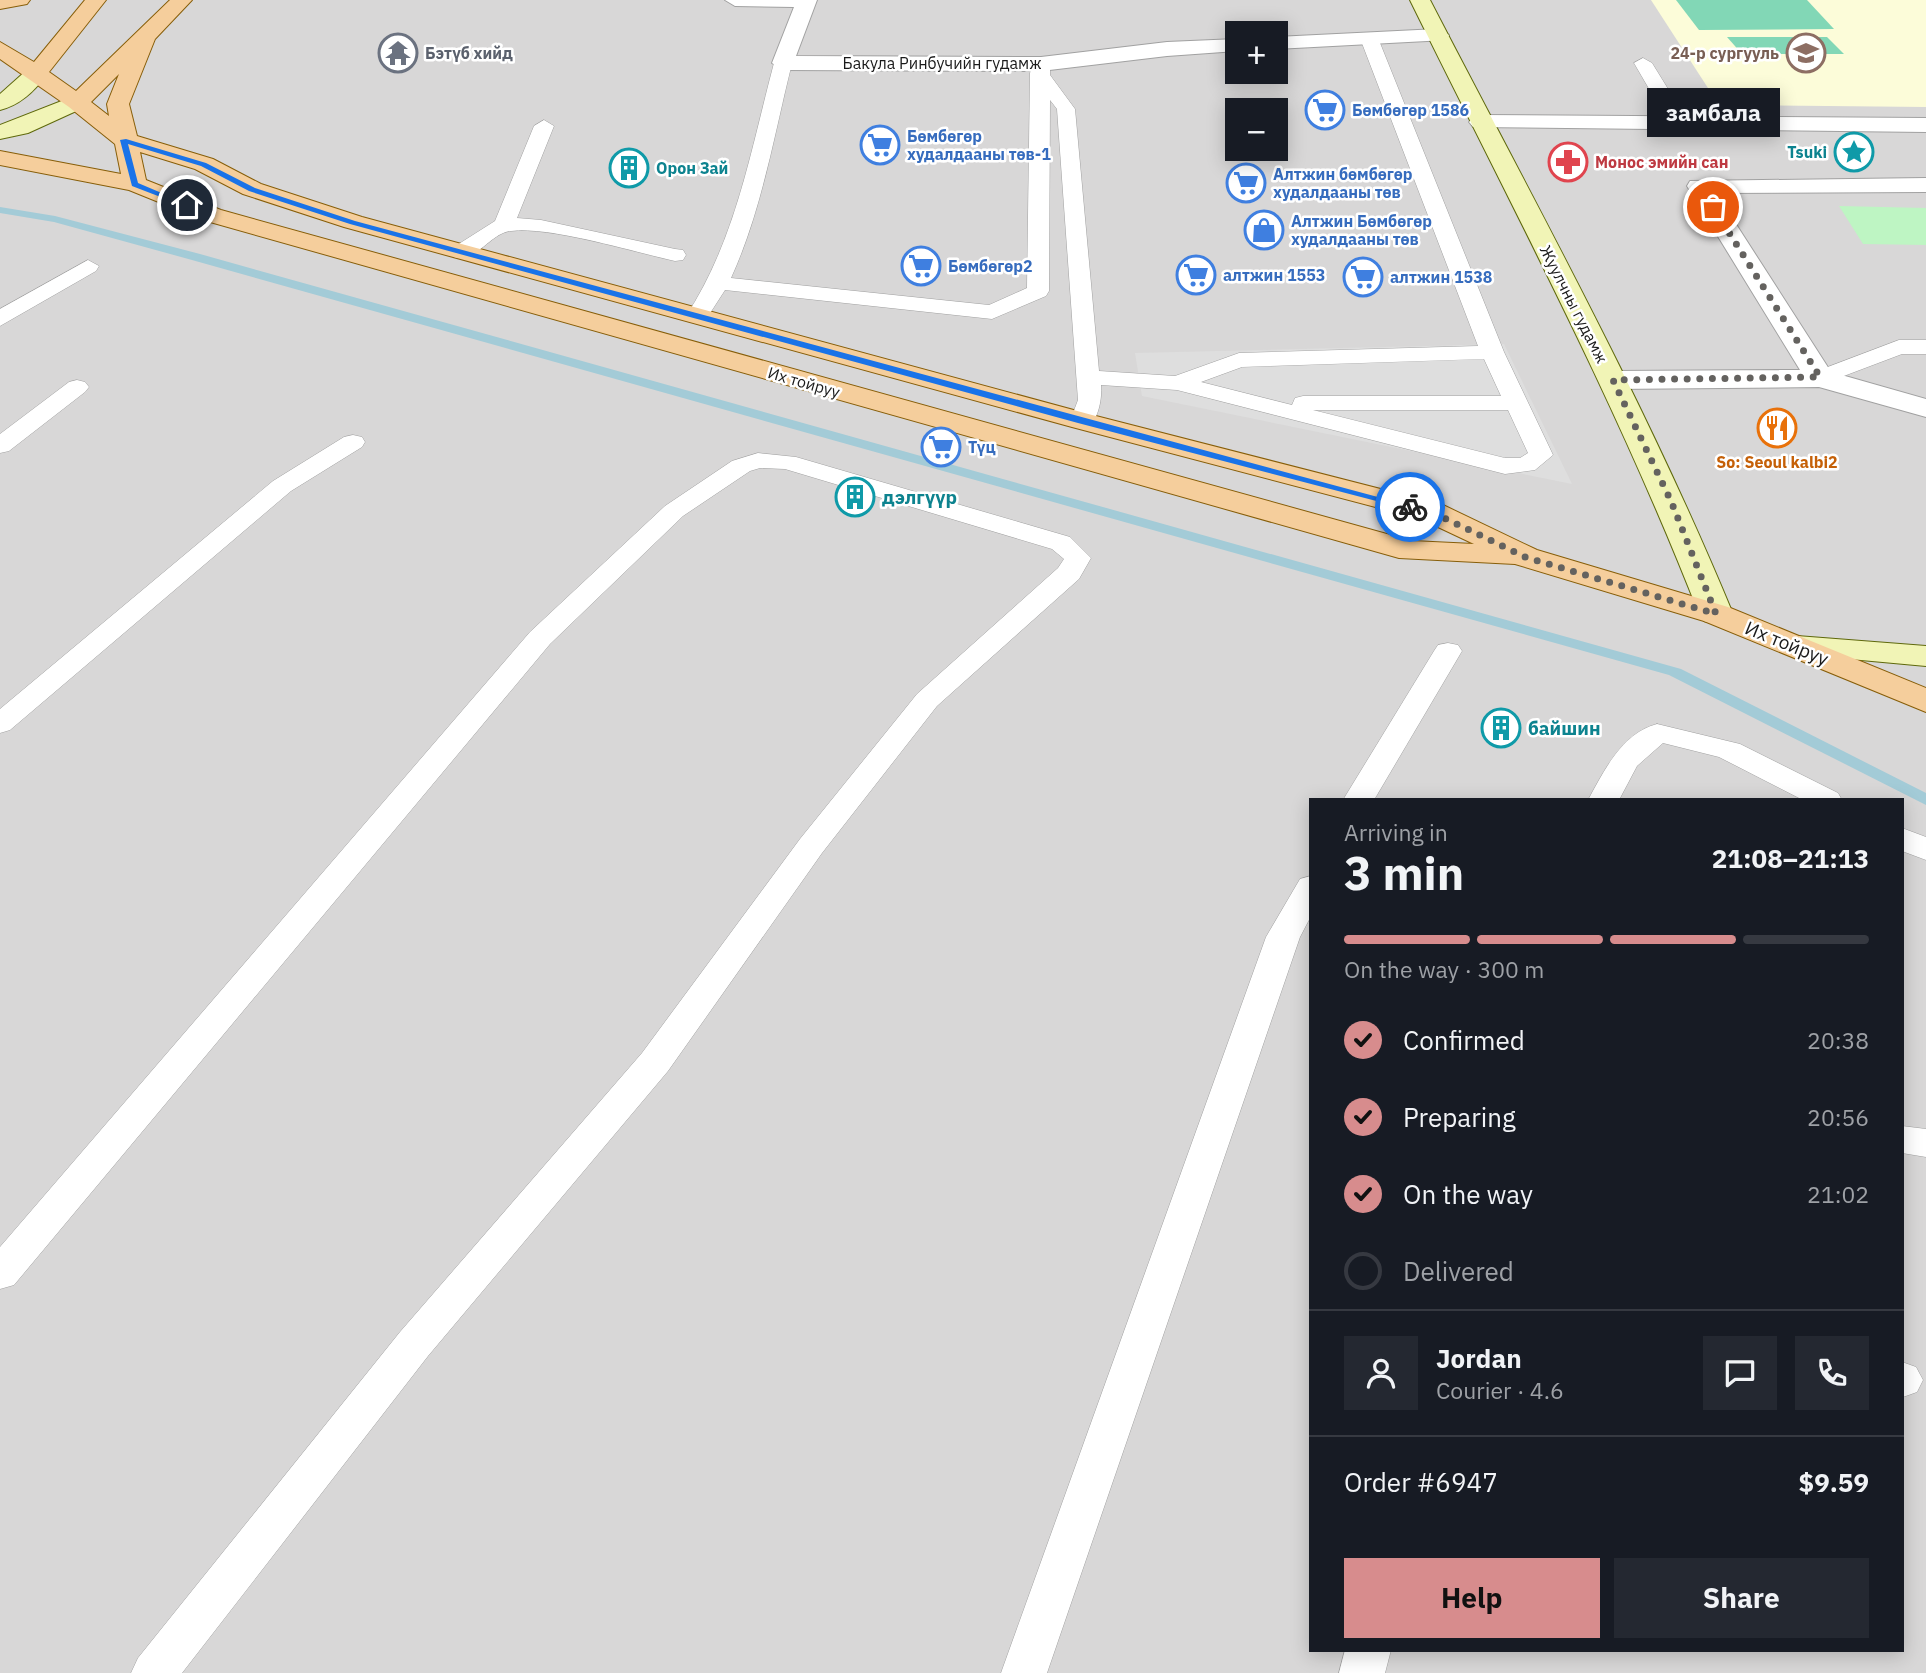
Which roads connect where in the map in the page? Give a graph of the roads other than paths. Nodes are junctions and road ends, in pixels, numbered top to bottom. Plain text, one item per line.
1 (20, 0) edge
2 (96, 0) edge
3 (182, 0) edge
4 (736, 0) edge
5 (1420, 0) edge
6 (810, 1) edge
7 (0, 3) edge
8 (146, 33) junction
9 (1438, 35) junction
10 (1369, 38) junction
11 (1288, 42) edge
12 (1225, 46) edge
13 (0, 49) edge
14 (783, 63) junction
15 (1643, 63) dead end
16 (1040, 68) junction
17 (36, 74) junction
18 (78, 102) junction
19 (0, 103) edge
20 (1481, 122) junction
21 (1679, 123) junction
22 (1926, 125) edge
23 (544, 126) dead end
24 (0, 132) edge
25 (124, 140) junction
26 (0, 158) edge
27 (135, 184) junction
28 (1926, 185) edge
29 (504, 224) junction
30 (462, 252) junction
31 (675, 255) dead end
32 (89, 266) dead end
33 (719, 283) junction
34 (697, 316) junction
35 (0, 319) edge
36 (1926, 347) edge
37 (1492, 352) junction
38 (1086, 377) junction
39 (1820, 377) junction
40 (1613, 380) junction
41 (1177, 383) junction
42 (77, 387) dead end
43 (1256, 402) junction
44 (1516, 403) junction
45 (1926, 408) edge
46 (1082, 421) junction
47 (353, 442) dead end
48 (0, 446) edge
49 (1525, 557) junction
50 (1716, 614) junction
51 (1797, 646) junction
52 (1448, 651) dead end
53 (1926, 656) edge
54 (1926, 701) edge
55 (0, 724) edge
56 (1359, 798) edge
57 (1604, 798) edge
58 (1823, 798) edge
59 (1904, 839) edge
60 (1926, 850) edge
61 (1309, 890) edge
62 (1904, 1139) edge
63 (1926, 1143) edge
64 (0, 1274) edge
65 (1367, 1652) edge
66 (154, 1673) edge
67 (1024, 1673) edge
68 (1362, 1673) edge

1 - 7 main road
2 - 17 main road
3 - 8 main road
4 - 6 street
5 - 9 main road, Жуулчны гудамж
6 - 14 street
8 - 18 main road
8 - 25 main road
9 - 10 street
9 - 20 main road, Жуулчны гудамж
10 - 11 street
10 - 37 lane
12 - 16 street, Бакула Ринбучийн гудамж
13 - 17 main road
14 - 16 street, Бакула Ринбучийн гудамж
14 - 33 lane
15 - 21 lane
16 - 33 lane
16 - 38 lane
17 - 18 main road, Их тойруу
17 - 19 main road
18 - 24 main road
18 - 25 main road, Их тойруу
20 - 21 street
20 - 40 main road, Жуулчны гудамж
21 - 22 street
23 - 29 lane
25 - 27 main road
25 - 30 main road, Их тойруу
26 - 27 main road, Их тойруу
27 - 49 main road, Их тойруу
28 - 39 street
29 - 30 lane
29 - 31 lane
30 - 34 main road, Их тойруу
32 - 35 lane
33 - 34 lane
34 - 46 main road, Их тойруу
36 - 39 lane
37 - 41 lane
37 - 44 lane
38 - 41 lane
38 - 46 lane
39 - 40 street
39 - 45 street
40 - 50 main road, Жуулчны гудамж
41 - 43 lane
42 - 48 lane
43 - 44 lane
43 - 44 lane
46 - 49 main road, Их тойруу
47 - 55 lane
49 - 50 main road, Их тойруу
50 - 51 main road, Их тойруу
51 - 53 main road
51 - 54 main road, Их тойруу
52 - 56 lane
57 - 58 lane
59 - 60 lane
61 - 67 lane
62 - 63 lane
64 - 66 lane
65 - 68 lane

